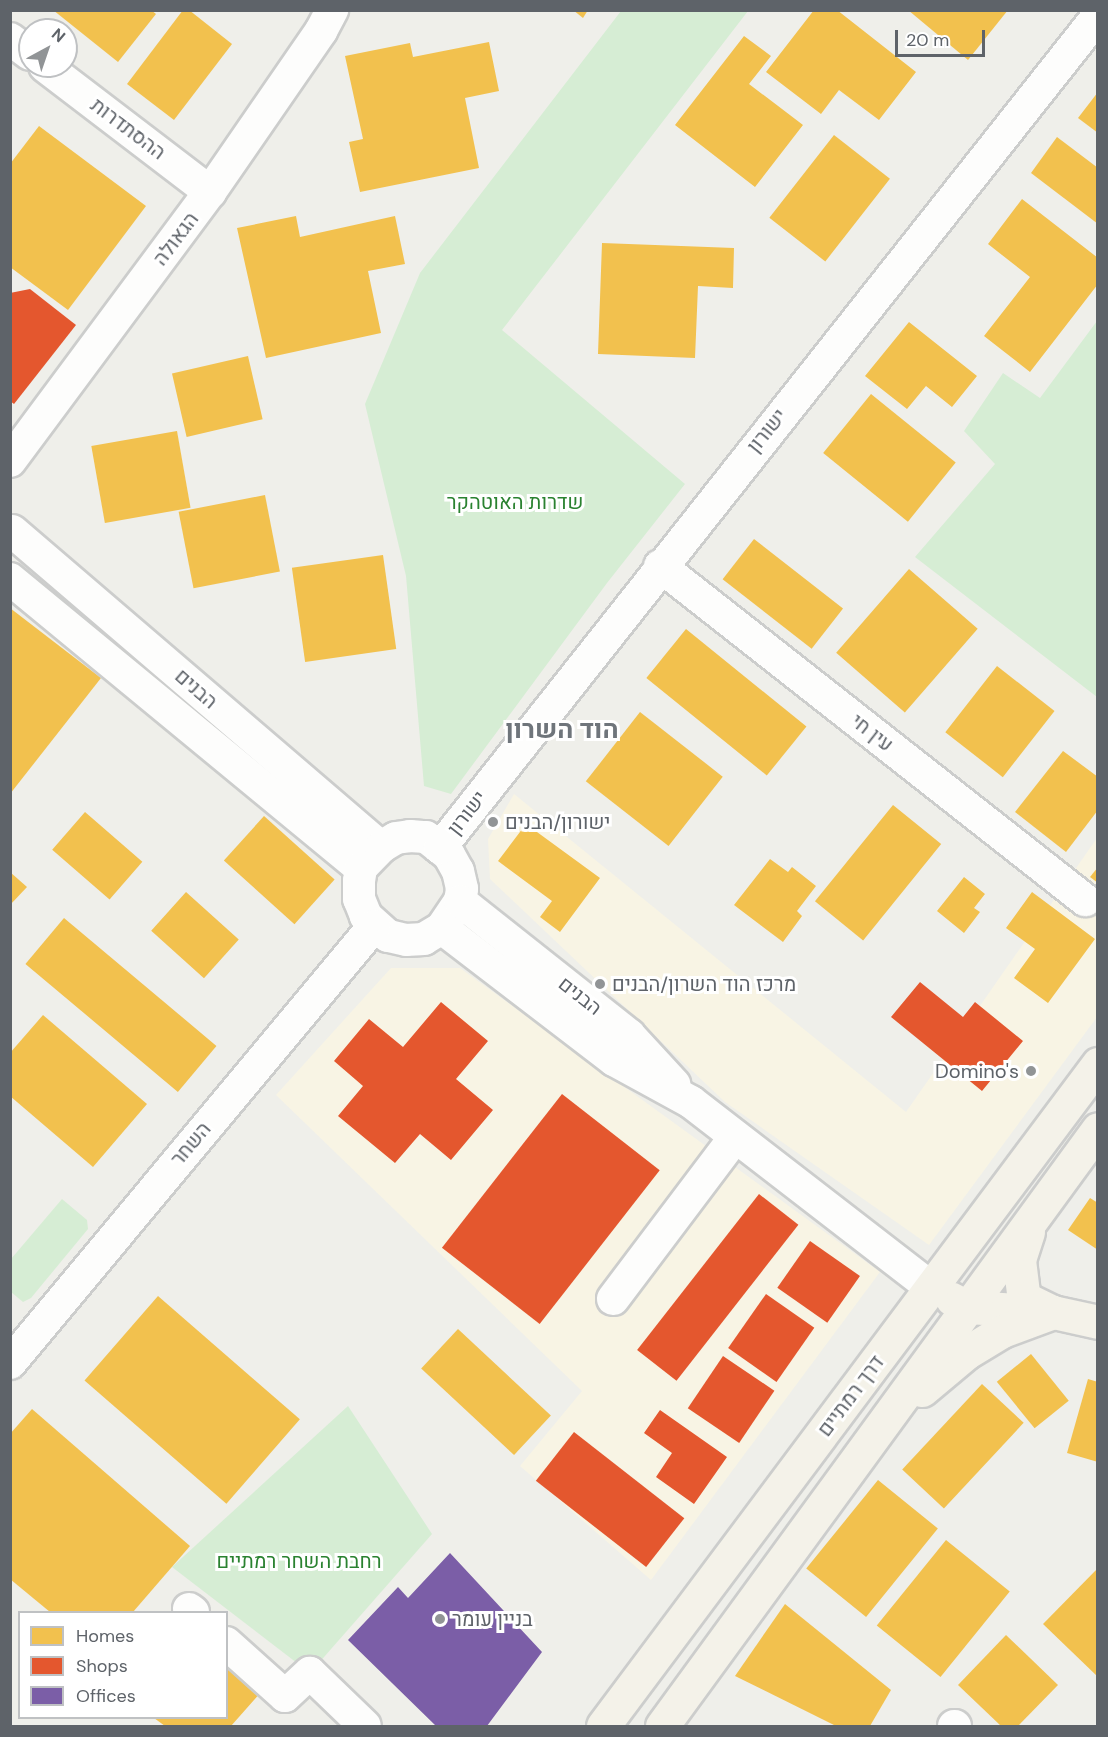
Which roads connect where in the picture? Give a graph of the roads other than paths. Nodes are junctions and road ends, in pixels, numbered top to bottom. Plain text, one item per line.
1 (332, 10) edge
2 (1098, 16) edge
3 (61, 78) edge
4 (210, 192) junction
5 (10, 461) edge
6 (11, 526) edge
7 (660, 566) junction
8 (10, 579) edge
9 (440, 848) junction
10 (371, 858) junction
11 (1085, 900) dead end
12 (460, 901) junction
13 (374, 926) junction
14 (442, 928) junction
15 (1098, 1064) edge
16 (691, 1102) junction
17 (1098, 1129) edge
18 (735, 1137) junction
19 (1033, 1219) junction
20 (932, 1288) junction
21 (613, 1299) dead end
22 (967, 1307) junction
23 (1053, 1312) junction
24 (1098, 1322) edge
25 (10, 1363) edge
26 (885, 1420) junction
27 (228, 1645) edge
28 (364, 1726) edge
29 (603, 1726) edge
30 (662, 1726) edge

1 - 4 street, הגאולה
2 - 7 street, ישורון
3 - 4 street, ההסתדרות
4 - 5 street, הגאולה
6 - 10 street, הבנים
7 - 9 street, ישורון
7 - 11 street, עין חי
8 - 10 street, הבנים
9 - 10 street
9 - 12 street
10 - 13 street
12 - 14 street
12 - 16 street, הבנים
13 - 14 street
13 - 25 street, השחר
14 - 16 street, הבנים
15 - 20 main road, דרך רמתיים
16 - 18 street, הבנים
17 - 19 main road, דרך רמתיים
18 - 20 street, הבנים
18 - 21 street
19 - 22 main road, דרך רמתיים
19 - 23 main road
20 - 22 main road
20 - 29 main road, דרך רמתיים
22 - 23 main road
22 - 26 main road, דרך רמתיים
23 - 24 main road
23 - 26 main road
26 - 30 main road, דרך רמתיים
27 - 28 street

